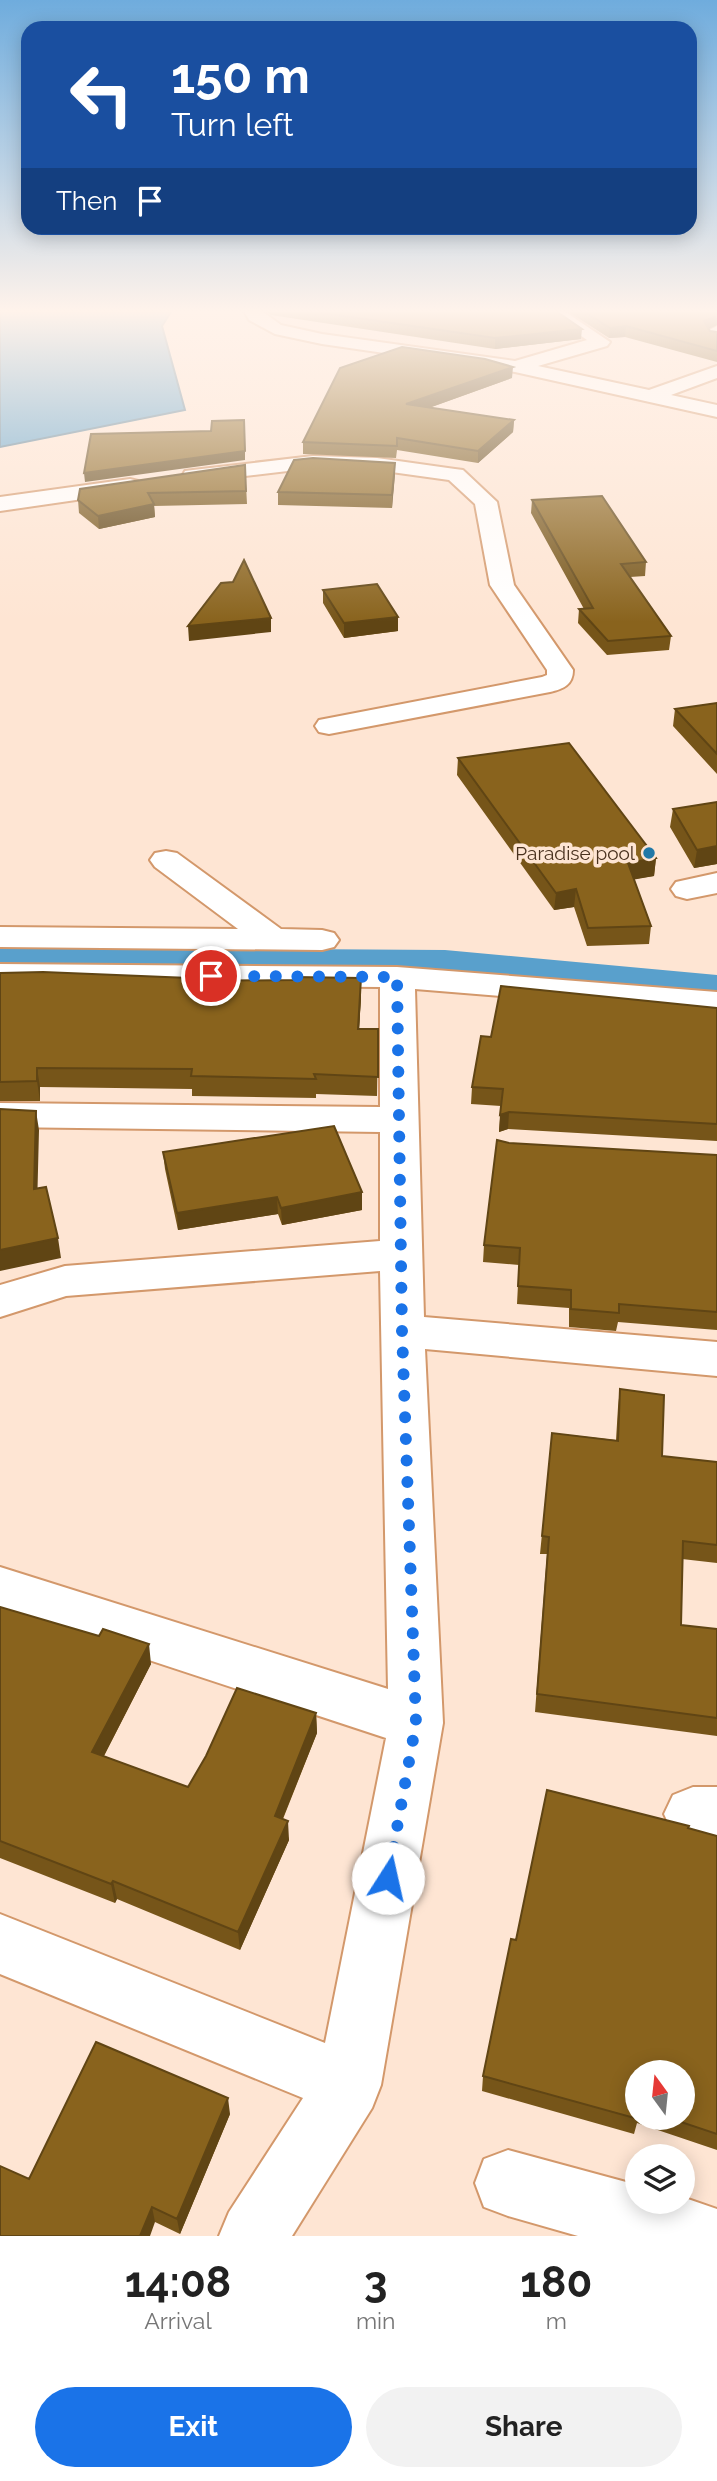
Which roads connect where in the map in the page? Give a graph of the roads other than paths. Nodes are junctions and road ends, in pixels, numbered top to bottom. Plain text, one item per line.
1 (0, 504) edge
2 (328, 726) dead end
3 (166, 860) dead end
4 (0, 937) edge
5 (274, 940) junction
6 (322, 940) dead end
7 (0, 974) edge
8 (397, 977) junction
9 (717, 1003) edge
10 (0, 1115) edge
11 (399, 1120) junction
12 (401, 1254) junction
13 (0, 1301) edge
14 (402, 1331) junction
15 (717, 1359) edge
16 (0, 1589) edge
17 (416, 1723) junction
18 (0, 1944) edge
19 (349, 2085) junction
20 (508, 2183) dead end
21 (253, 2236) edge
22 (701, 2236) edge

1 - 2 street
3 - 5 street
4 - 5 street
5 - 6 street
7 - 8 street
8 - 9 street
8 - 11 street
10 - 11 street
11 - 12 street
12 - 13 street
12 - 14 street
14 - 15 street
14 - 17 street
16 - 17 street
17 - 19 street
18 - 19 street
19 - 21 street
20 - 22 street

